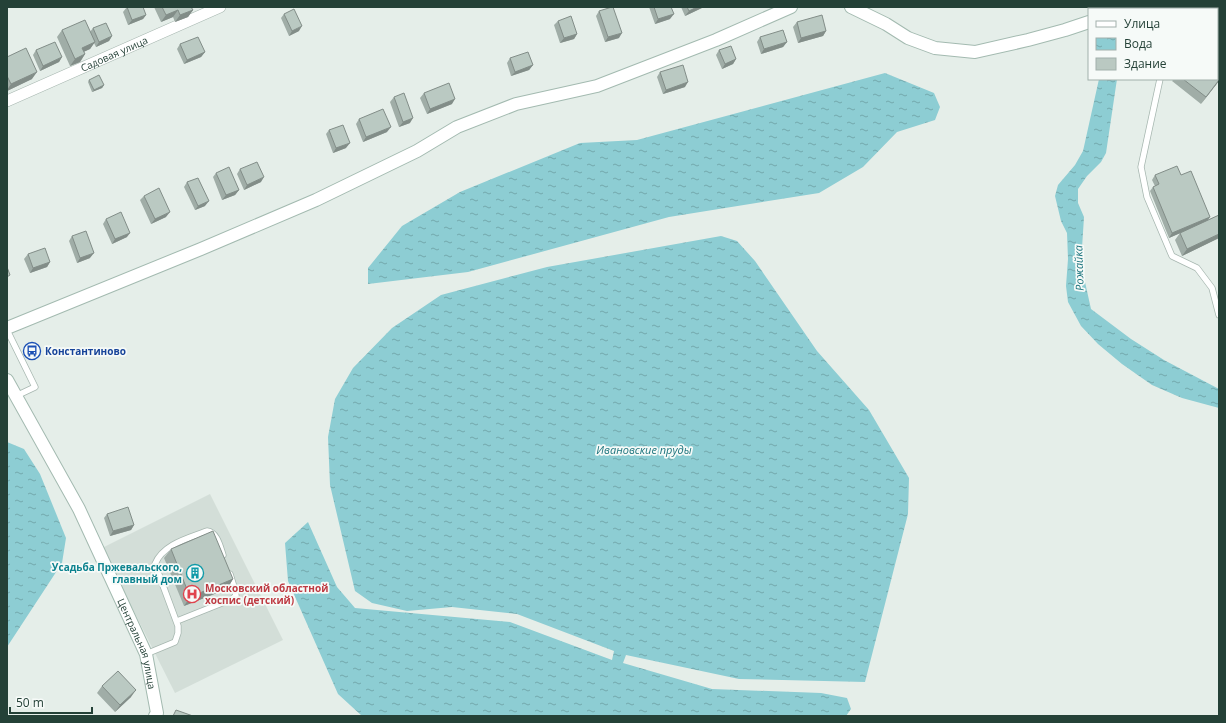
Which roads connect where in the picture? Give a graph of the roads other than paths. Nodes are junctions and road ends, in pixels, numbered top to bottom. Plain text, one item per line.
1 (220, 7) edge
2 (791, 7) edge
3 (851, 7) edge
4 (1088, 22) edge
5 (1160, 80) edge
6 (7, 101) edge
7 (1219, 315) edge
8 (7, 329) edge
9 (7, 380) edge
10 (18, 401) junction
11 (226, 562) edge
12 (228, 569) edge
13 (177, 621) junction
14 (146, 654) junction
15 (155, 716) edge

1 - 6 street, Садовая улица
2 - 8 street
3 - 4 street
5 - 7 lane
8 - 10 lane
9 - 10 street, Центральная улица
10 - 14 street, Центральная улица
11 - 13 lane
12 - 13 lane
13 - 14 lane
14 - 15 street, Центральная улица

